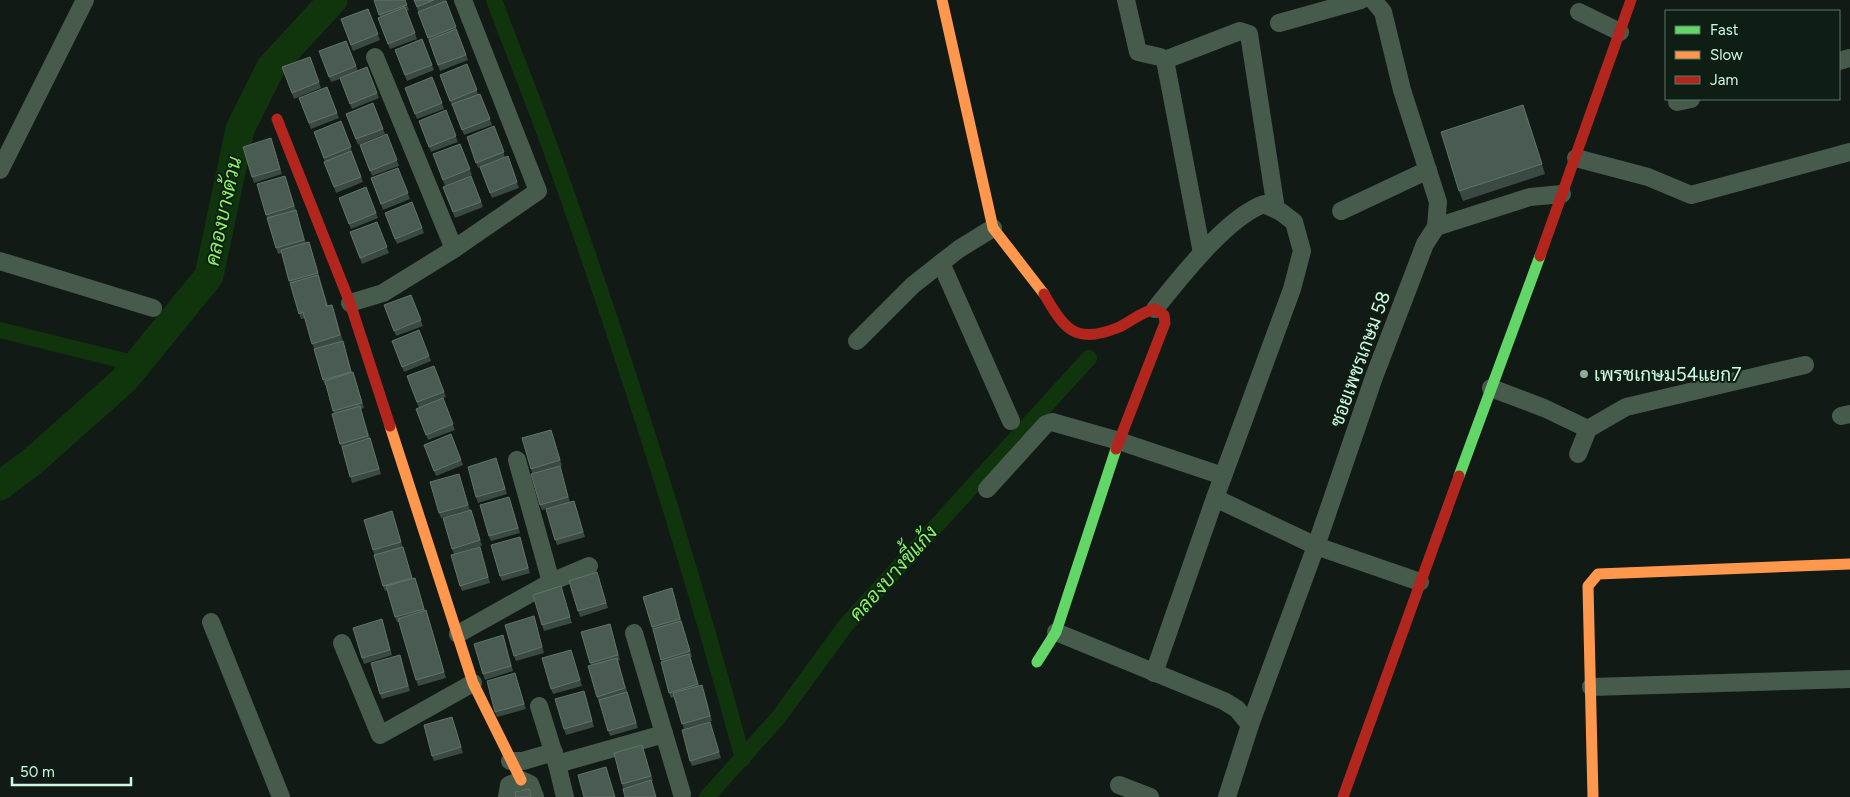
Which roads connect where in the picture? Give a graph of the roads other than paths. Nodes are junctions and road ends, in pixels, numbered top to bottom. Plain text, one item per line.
1 (85, 0) edge
2 (463, 0) edge
3 (942, 0) edge
4 (1126, 0) edge
5 (1360, 0) edge
6 (1632, 0) edge
7 (1380, 2) edge
8 (1579, 12) dead end
9 (1279, 23) dead end
10 (1620, 32) junction
11 (375, 57) dead end
12 (1165, 60) junction
13 (277, 119) dead end
14 (1850, 152) edge
15 (1576, 158) junction
16 (0, 170) edge
17 (1428, 170) junction
18 (1562, 194) junction
19 (1276, 209) junction
20 (1341, 211) dead end
21 (992, 228) junction
22 (1436, 228) junction
23 (454, 249) junction
24 (1202, 252) junction
25 (0, 261) edge
26 (941, 263) junction
27 (350, 303) junction
28 (153, 308) dead end
29 (1155, 310) junction
30 (857, 341) dead end
31 (1805, 366) dead end
32 (1491, 388) junction
33 (1010, 421) dead end
34 (1588, 429) junction
35 (1119, 441) junction
36 (1578, 454) dead end
37 (517, 460) dead end
38 (1223, 476) junction
39 (987, 490) dead end
40 (1215, 498) junction
41 (1316, 546) junction
42 (1850, 564) edge
43 (589, 566) dead end
44 (552, 582) junction
45 (1420, 582) junction
46 (211, 622) dead end
47 (1056, 632) junction
48 (634, 633) dead end
49 (458, 634) junction
50 (342, 643) dead end
51 (1037, 662) dead end
52 (1154, 673) junction
53 (1850, 679) edge
54 (473, 683) junction
55 (1592, 687) junction
56 (539, 706) dead end
57 (1250, 725) junction
58 (664, 734) junction
59 (555, 758) junction
60 (512, 778) edge
61 (1119, 786) dead end
62 (682, 794) dead end
63 (281, 797) edge
64 (536, 797) edge
65 (565, 797) edge
66 (1150, 797) edge
67 (1228, 797) edge
68 (1343, 797) edge
69 (1593, 797) edge

1 - 16 street
2 - 23 street
3 - 21 street
4 - 12 street
5 - 9 street
6 - 10 street
7 - 17 street, ซอยเพชรเกษม 58
8 - 10 street
10 - 15 street
11 - 23 street
12 - 19 street
12 - 24 street
13 - 27 street
14 - 15 street
15 - 18 street
17 - 20 street
17 - 22 street, ซอยเพชรเกษม 58
18 - 22 street
18 - 32 street
19 - 24 street
19 - 38 street
21 - 26 street
21 - 29 street
22 - 41 street, ซอยเพชรเกษม 58
23 - 27 street
24 - 29 street
25 - 28 street
26 - 30 street
26 - 33 street
27 - 49 street
29 - 35 street
31 - 34 street
32 - 34 street
32 - 45 street
34 - 36 street
35 - 38 street
35 - 39 street
35 - 47 street
37 - 44 street
38 - 40 street
40 - 41 street
40 - 52 street
41 - 45 street
41 - 57 street, ซอยเพชรเกษม 58
42 - 55 street
43 - 44 street
44 - 49 street
45 - 68 street
46 - 63 street
47 - 51 street
47 - 52 street
48 - 58 street
49 - 54 street
50 - 54 street
52 - 57 street
53 - 55 street
54 - 60 street
55 - 69 street
56 - 59 street
57 - 67 street, ซอยเพชรเกษม 58
58 - 59 street
58 - 62 street
59 - 60 street
59 - 65 street
60 - 64 street
61 - 66 street

